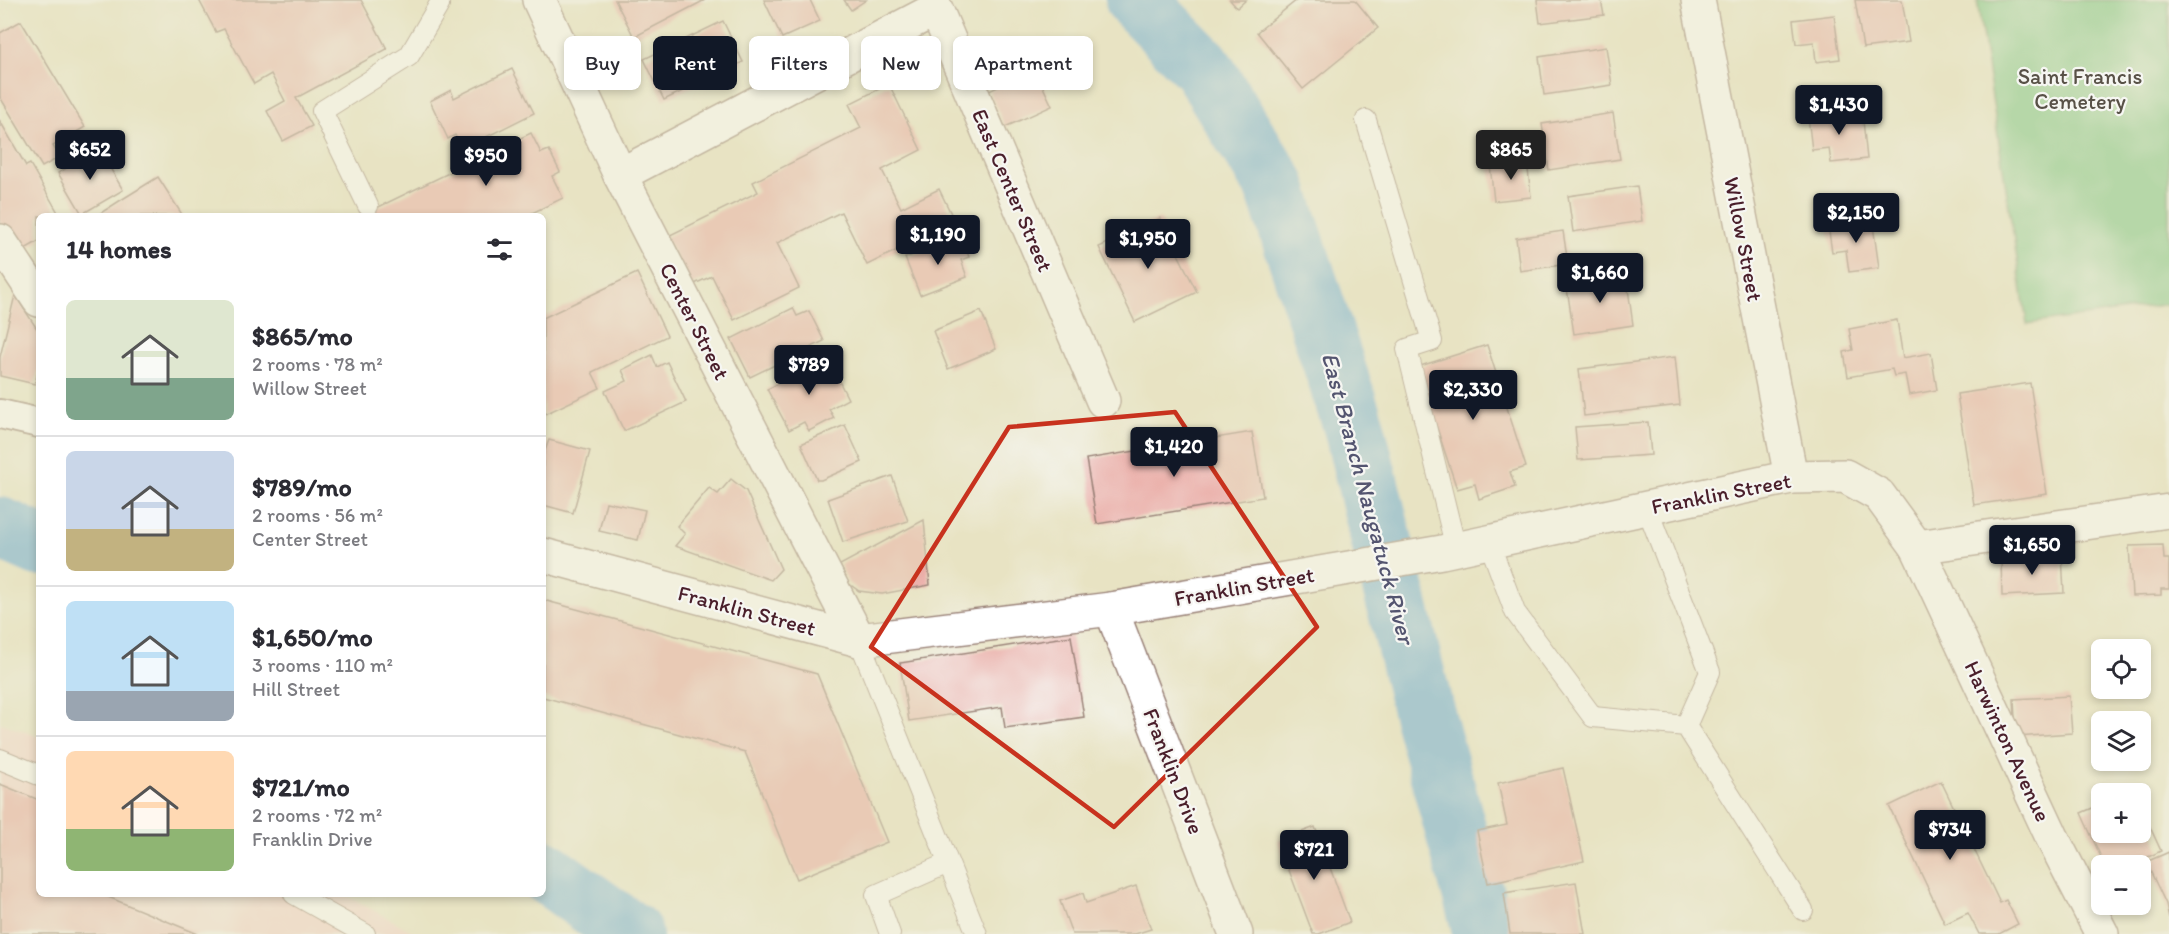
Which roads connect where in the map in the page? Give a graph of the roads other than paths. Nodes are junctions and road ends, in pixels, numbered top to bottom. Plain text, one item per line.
1 (539, 0) edge
2 (1698, 0) edge
3 (442, 2) edge
4 (1366, 120) dead end
5 (620, 175) junction
6 (368, 206) dead end
7 (0, 241) edge
8 (36, 295) edge
9 (1102, 401) dead end
10 (0, 414) edge
11 (36, 422) edge
12 (1791, 477) junction
13 (1647, 508) junction
14 (2169, 511) edge
15 (1489, 542) junction
16 (1917, 547) junction
17 (1449, 550) junction
18 (546, 556) edge
19 (1111, 609) junction
20 (859, 640) junction
21 (1686, 726) junction
22 (0, 759) edge
23 (36, 774) edge
24 (948, 863) junction
25 (299, 897) edge
26 (1803, 910) dead end
27 (365, 934) edge
28 (890, 934) edge
29 (977, 934) edge
30 (1236, 934) edge
31 (2102, 934) edge

1 - 5 street, Center Street
2 - 12 street, Willow Street
3 - 6 lane
4 - 17 lane
5 - 9 street, East Center Street
5 - 20 street, Center Street
7 - 8 street
10 - 11 street
12 - 13 street, Franklin Street
12 - 16 street, Franklin Street
13 - 15 street, Franklin Street
13 - 21 lane
14 - 16 street
15 - 17 street, Franklin Street
15 - 21 lane
16 - 31 street, Harwinton Avenue
17 - 19 street, Franklin Street
18 - 20 street, Franklin Street
19 - 20 street, Franklin Street
19 - 30 street, Franklin Drive
20 - 24 lane
21 - 26 lane
22 - 23 lane
24 - 28 lane
24 - 29 lane
25 - 27 lane

